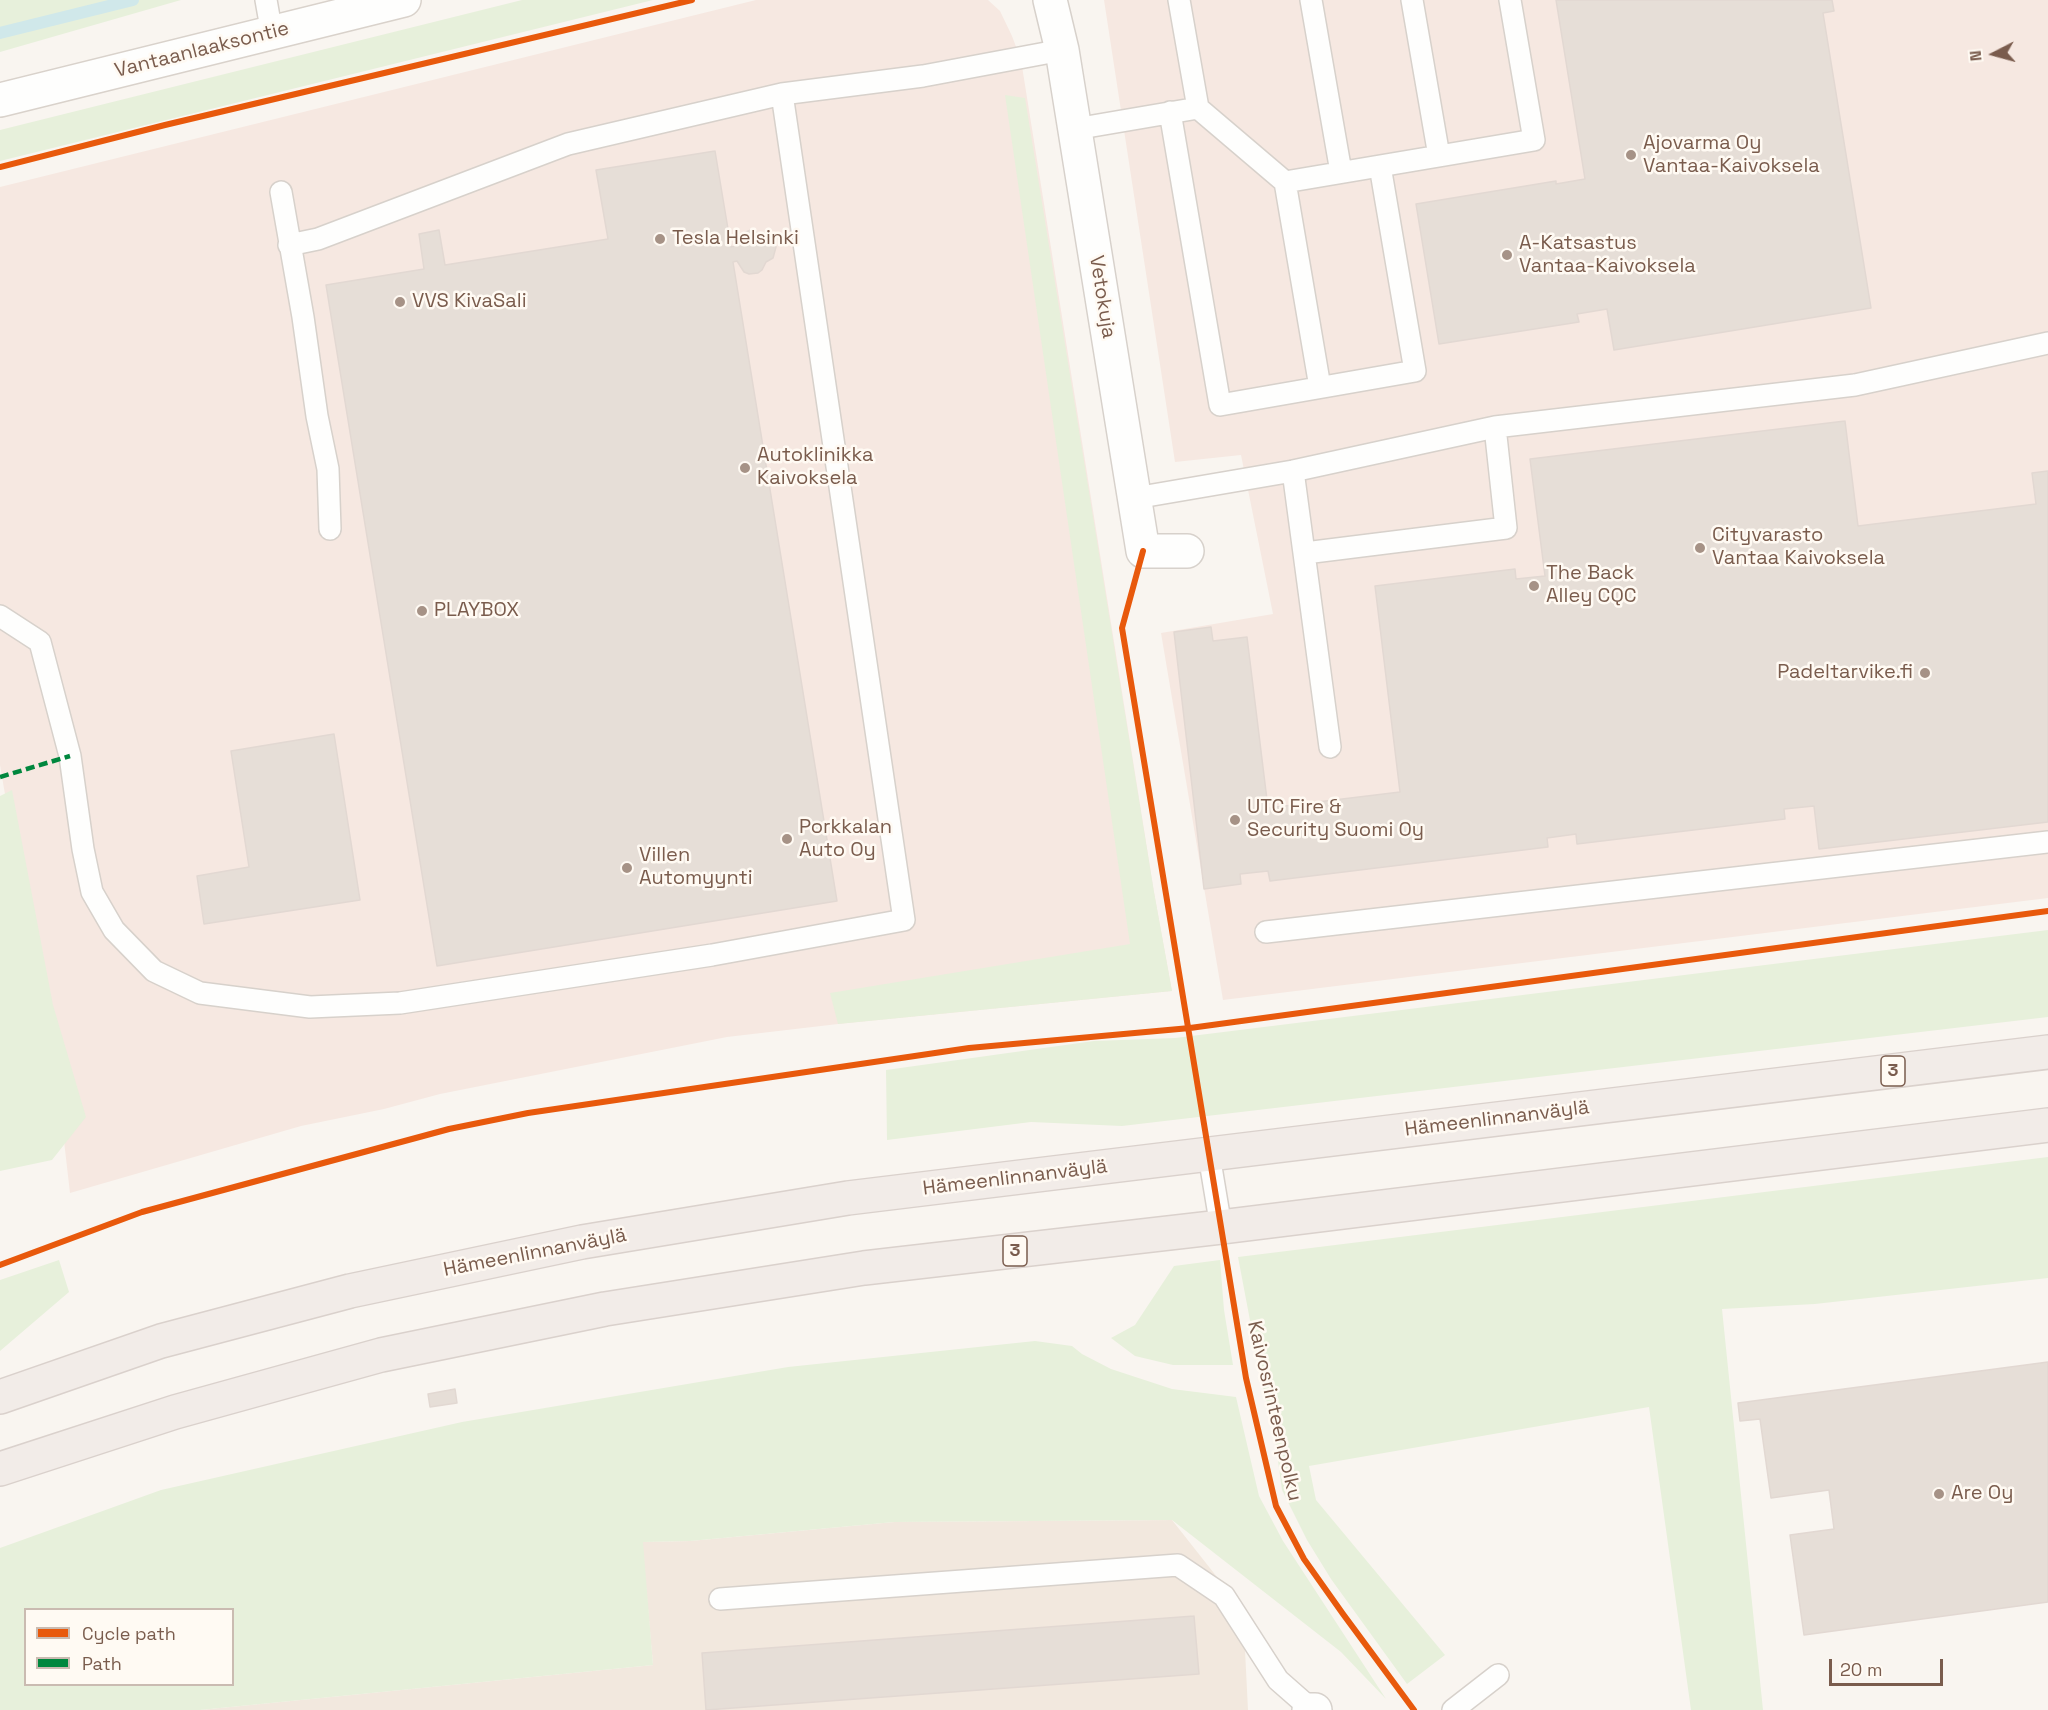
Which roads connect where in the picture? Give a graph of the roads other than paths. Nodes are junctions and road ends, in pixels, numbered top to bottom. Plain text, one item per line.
1 (266, 0) edge
2 (404, 0) edge
3 (1050, 0) edge
4 (1179, 0) edge
5 (1311, 0) edge
6 (1412, 0) edge
7 (1510, 0) edge
8 (272, 34) junction
9 (1062, 50) junction
10 (782, 94) junction
11 (0, 100) edge
12 (1198, 108) junction
13 (1170, 112) junction
14 (1075, 129) junction
15 (1438, 156) junction
16 (1380, 166) junction
17 (1341, 172) junction
18 (1285, 182) junction
19 (281, 192) dead end
20 (289, 245) junction
21 (2048, 343) edge
22 (1320, 387) junction
23 (1495, 427) junction
24 (1293, 471) junction
25 (1135, 498) junction
26 (330, 529) dead end
27 (1187, 551) dead end
28 (1305, 553) junction
29 (0, 616) edge
30 (1330, 747) dead end
31 (2048, 842) edge
32 (1266, 932) dead end
33 (2048, 1052) edge
34 (2048, 1125) edge
35 (1209, 1155) junction
36 (1221, 1227) junction
37 (0, 1397) edge
38 (0, 1469) edge
39 (720, 1599) dead end
40 (1498, 1675) dead end
41 (1312, 1710) edge
42 (1453, 1710) edge

1 - 8 lane
2 - 8 street, Vantaanlaaksontie
3 - 9 street, Vetokuja
4 - 12 lane
5 - 17 lane
6 - 15 lane
7 - 15 lane
8 - 11 street, Vantaanlaaksontie
9 - 10 lane
9 - 14 street, Vetokuja
10 - 20 lane
10 - 29 lane
12 - 13 lane
12 - 18 lane
13 - 14 lane
13 - 22 lane
14 - 25 street, Vetokuja
15 - 16 lane
16 - 17 lane
16 - 22 lane
17 - 18 lane
18 - 22 lane
19 - 20 lane
20 - 26 lane
21 - 23 lane
23 - 24 lane
23 - 28 lane
24 - 25 lane
24 - 28 lane
25 - 27 street, Vetokuja
28 - 30 lane
31 - 32 lane
33 - 35 highway, Hämeenlinnanväylä / 3
34 - 36 highway, 3
35 - 36 lane
35 - 37 highway, Hämeenlinnanväylä / 3
36 - 38 highway, 3
39 - 41 lane
40 - 42 lane

